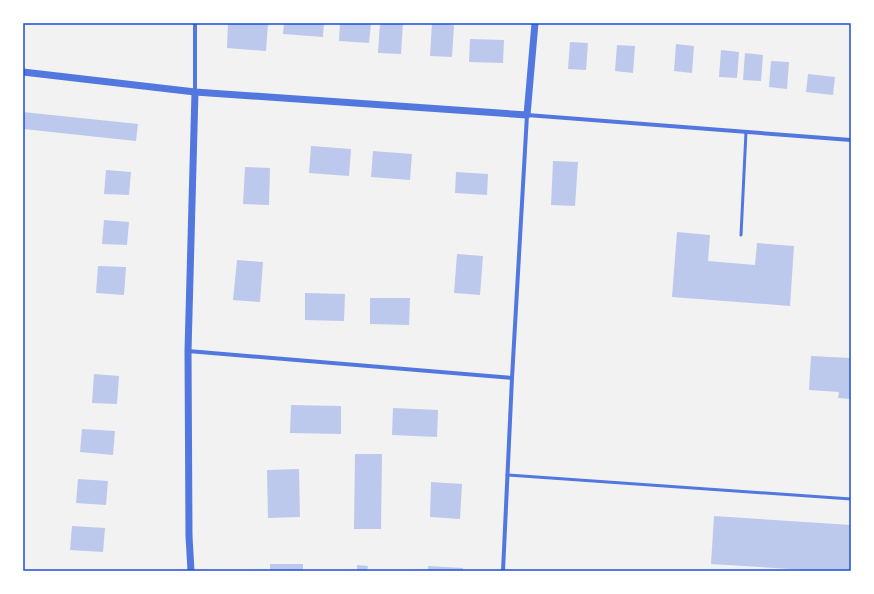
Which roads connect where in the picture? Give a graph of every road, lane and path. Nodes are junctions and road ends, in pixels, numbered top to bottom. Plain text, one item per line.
1 (195, 23) edge
2 (535, 23) edge
3 (23, 72) edge
4 (195, 92) junction
5 (527, 115) junction
6 (746, 132) junction
7 (851, 140) edge
8 (741, 236) dead end
9 (188, 351) junction
10 (512, 378) junction
11 (507, 475) junction
12 (851, 499) edge
13 (191, 571) edge
14 (503, 571) edge

1 - 4 street
2 - 5 street
3 - 4 street
4 - 5 street
4 - 9 street
5 - 6 street
5 - 10 street
6 - 7 street
6 - 8 lane
9 - 10 street
9 - 13 street
10 - 11 street
11 - 12 lane
11 - 14 street

